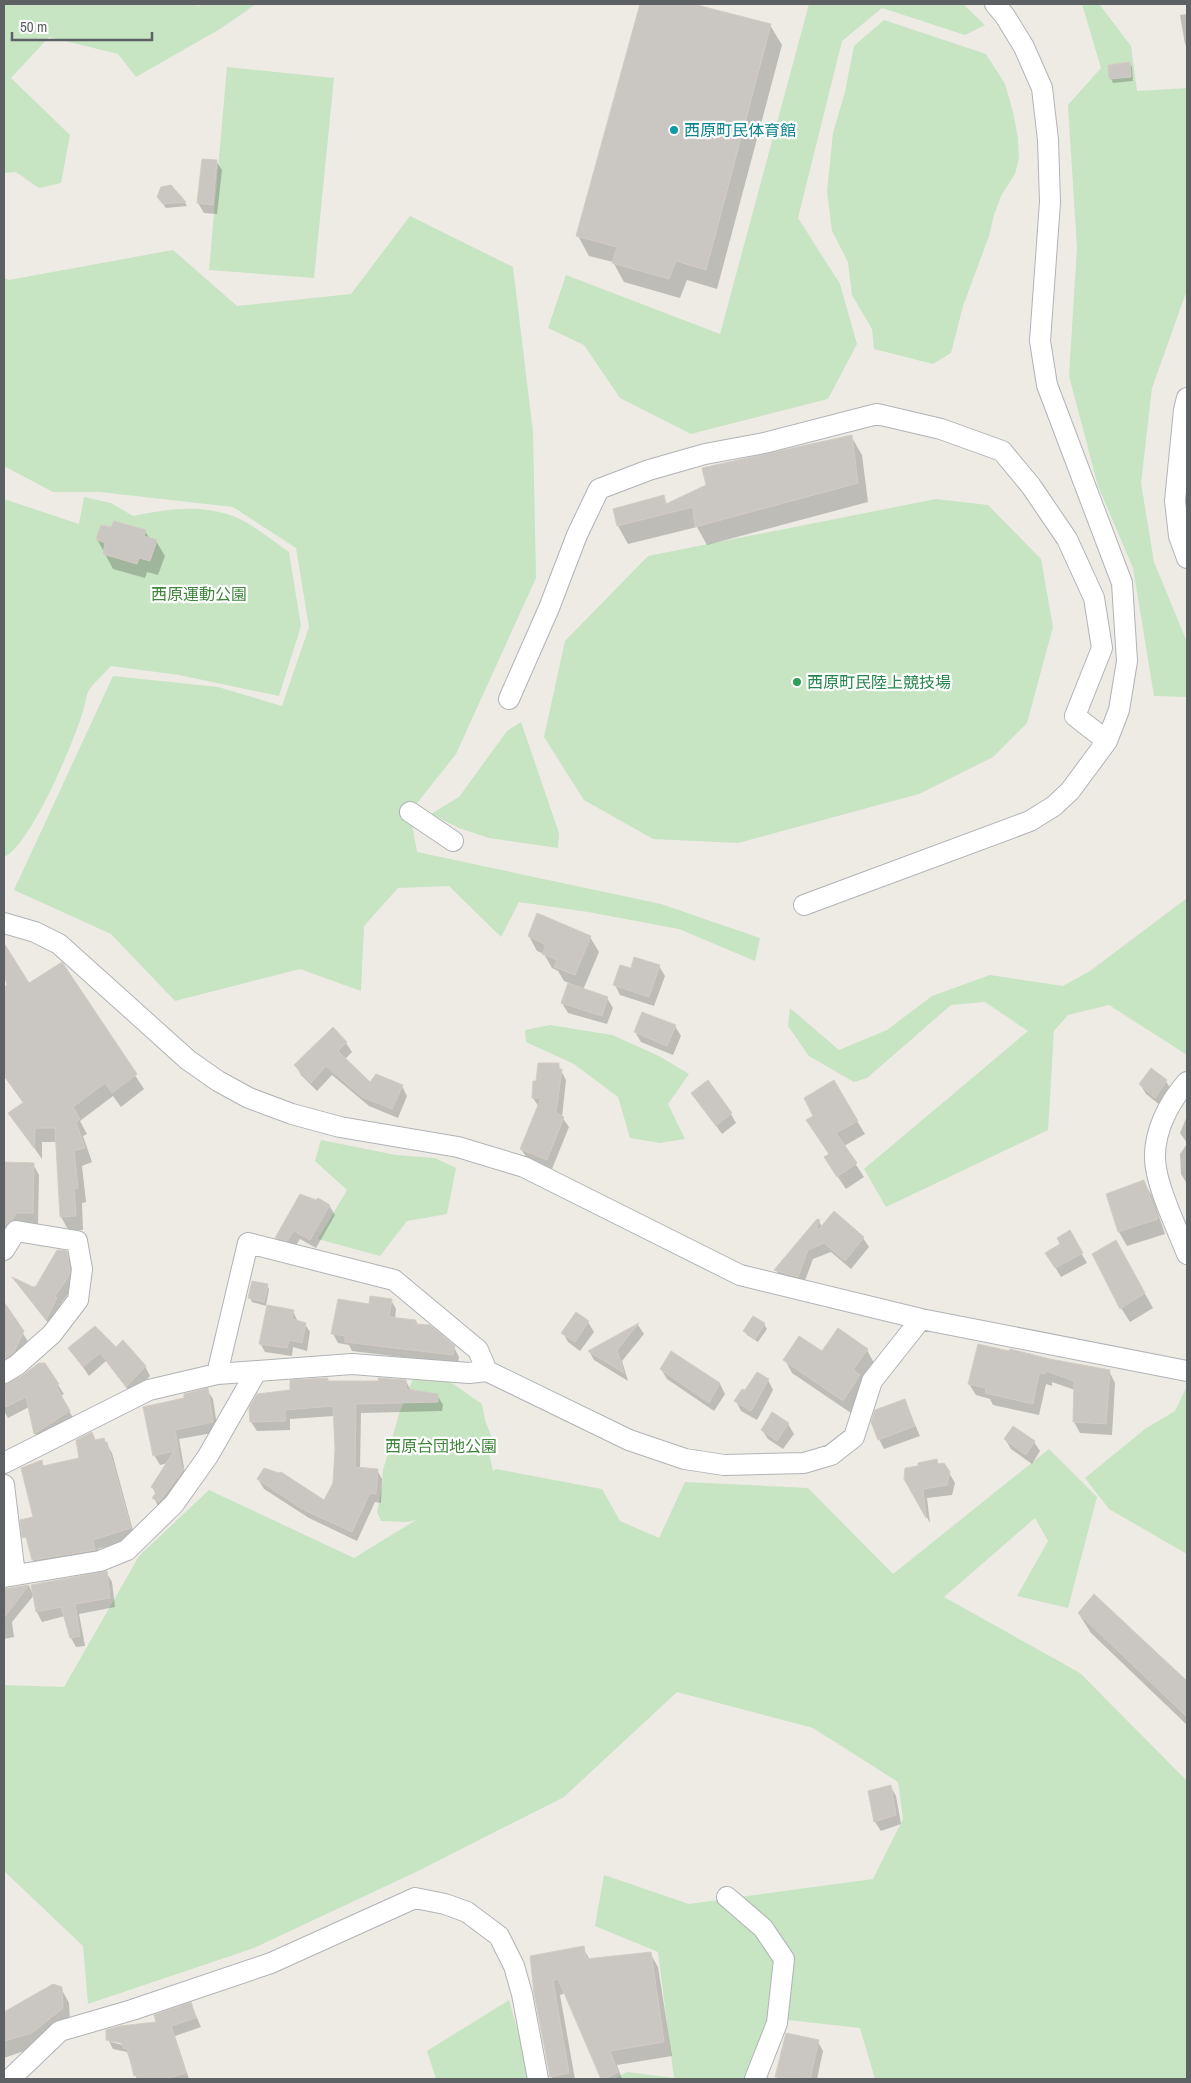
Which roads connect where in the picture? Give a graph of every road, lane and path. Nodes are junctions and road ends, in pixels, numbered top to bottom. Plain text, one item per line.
1 (994, 4) edge
2 (1187, 398) edge
3 (1187, 558) edge
4 (509, 699) dead end
5 (1107, 741) junction
6 (410, 812) dead end
7 (453, 842) dead end
8 (804, 905) dead end
9 (4, 923) edge
10 (1187, 1082) edge
11 (4, 1250) edge
12 (1187, 1254) edge
13 (921, 1319) junction
14 (1187, 1371) edge
15 (256, 1372) junction
16 (487, 1372) junction
17 (4, 1373) edge
18 (217, 1374) junction
19 (4, 1463) edge
20 (4, 1485) edge
21 (9, 1576) edge
22 (727, 1897) dead end
23 (10, 2079) edge
24 (538, 2079) edge
25 (755, 2079) edge

1 - 5 street
2 - 3 street
4 - 5 street
5 - 8 street
6 - 7 street
9 - 13 street
10 - 12 street
11 - 17 street
13 - 14 street
13 - 16 street
15 - 16 street
15 - 18 street
15 - 21 street
16 - 18 street
18 - 19 street
20 - 21 street
22 - 25 street
23 - 24 street

